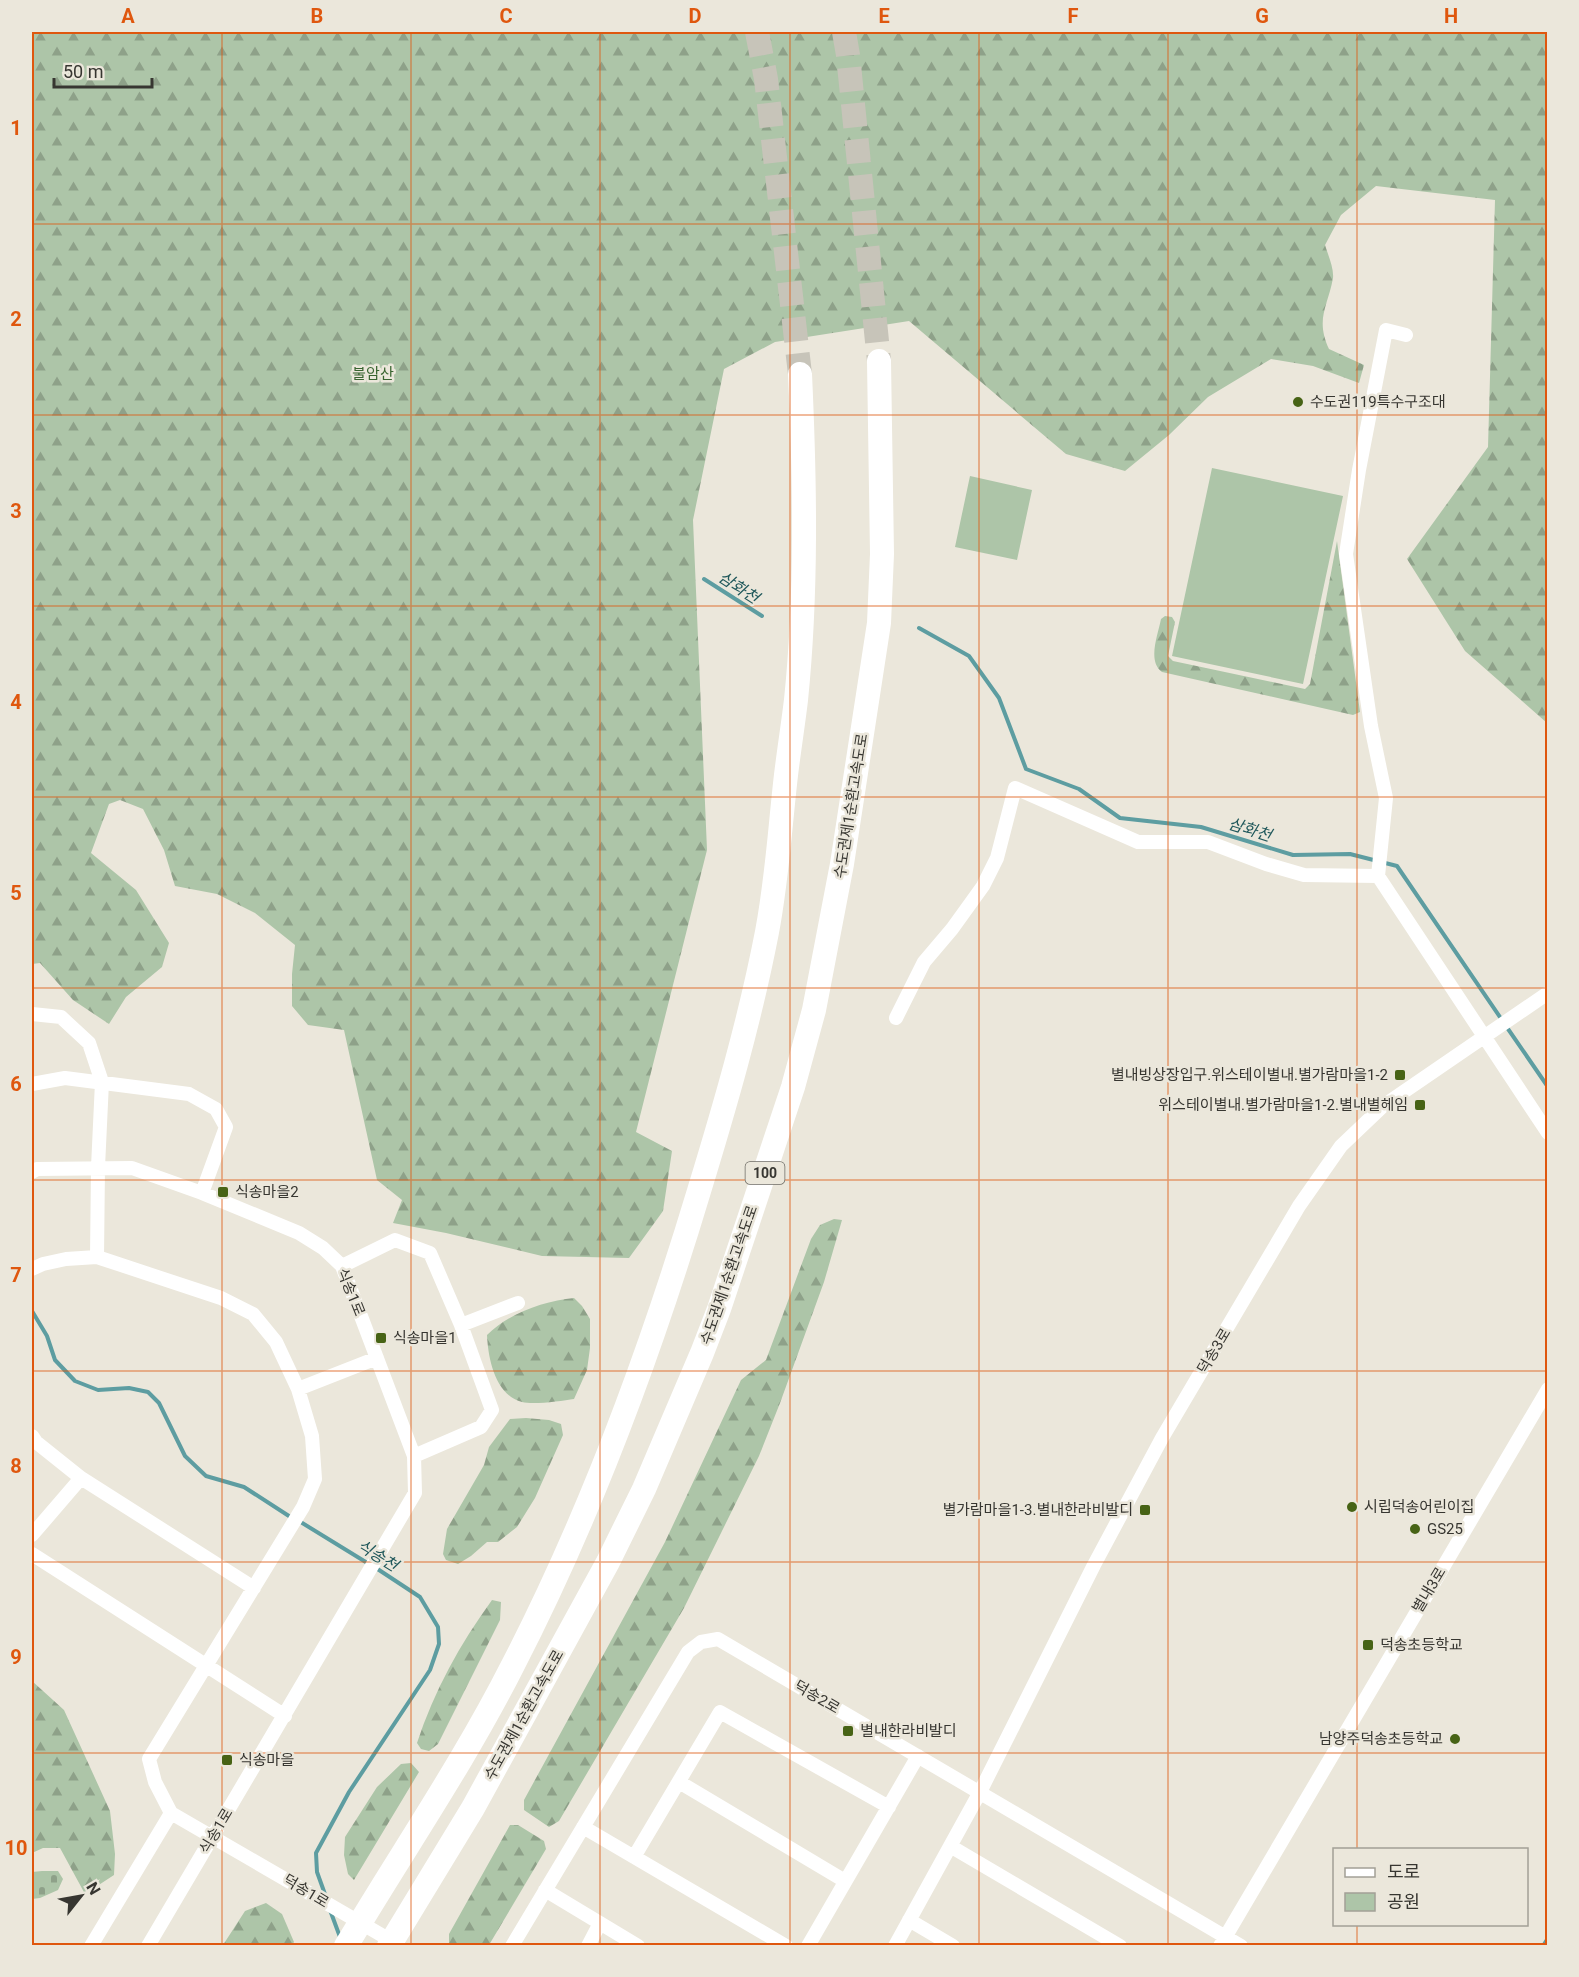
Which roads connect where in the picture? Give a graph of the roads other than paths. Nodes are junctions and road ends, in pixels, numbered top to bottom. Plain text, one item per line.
1 (1407, 335) dead end
2 (879, 361) tunnel mouth
3 (800, 374) tunnel mouth
4 (1378, 871) junction
5 (1548, 993) edge
6 (32, 1014) edge
7 (896, 1017) dead end
8 (1491, 1032) junction
9 (102, 1082) junction
10 (32, 1084) edge
11 (1548, 1133) edge
12 (98, 1167) junction
13 (32, 1172) edge
14 (202, 1193) junction
15 (97, 1257) junction
16 (342, 1266) junction
17 (32, 1269) edge
18 (518, 1303) dead end
19 (461, 1325) junction
20 (377, 1358) junction
21 (298, 1389) junction
22 (1548, 1389) edge
23 (32, 1436) edge
24 (414, 1456) junction
25 (81, 1478) junction
26 (32, 1535) edge
27 (32, 1554) edge
28 (254, 1588) junction
29 (205, 1667) junction
30 (285, 1716) junction
31 (918, 1756) junction
32 (679, 1782) junction
33 (980, 1792) junction
34 (889, 1807) junction
35 (171, 1813) junction
36 (583, 1827) junction
37 (213, 1837) junction
38 (950, 1846) junction
39 (634, 1857) junction
40 (845, 1881) junction
41 (545, 1890) junction
42 (909, 1920) junction
43 (600, 1923) junction
44 (1222, 1941) edge
45 (91, 1946) edge
46 (148, 1946) edge
47 (346, 1946) edge
48 (389, 1946) edge
49 (399, 1946) edge
50 (512, 1946) edge
51 (588, 1946) edge
52 (638, 1946) edge
53 (786, 1946) edge
54 (808, 1946) edge
55 (895, 1946) edge
56 (953, 1946) edge
57 (1120, 1946) edge
58 (1241, 1946) edge

1 - 4 street
2 - 48 highway, 수도권제1순환고속도로 / 100
3 - 47 highway
4 - 7 street
4 - 8 street
5 - 8 street, 덕송3로
6 - 9 street
8 - 11 street
8 - 33 street, 덕송3로
9 - 10 street
9 - 12 street
9 - 14 street
12 - 13 street, 식송1로
12 - 14 street, 식송1로
12 - 15 street
14 - 16 street, 식송1로
15 - 17 street
15 - 21 street
16 - 19 street
16 - 20 street, 식송1로
18 - 19 street
19 - 24 street
20 - 21 street
20 - 24 street, 식송1로
21 - 28 street
22 - 44 street, 별내3로
23 - 25 street
24 - 30 street, 식송1로
25 - 26 street
25 - 28 street
27 - 29 street
28 - 29 street
29 - 30 street
29 - 35 street
30 - 37 street, 식송1로
31 - 33 street, 덕송2로
31 - 34 street
31 - 36 street, 덕송2로
32 - 34 street
32 - 39 street
32 - 40 street
33 - 38 street, 덕송3로
33 - 44 street, 덕송2로
34 - 40 street
35 - 37 street, 덕송1로
35 - 45 street
36 - 39 street
36 - 41 street, 덕송2로
37 - 46 street, 식송1로
37 - 49 street, 덕송1로
38 - 42 street, 덕송3로
38 - 57 street
39 - 53 street
40 - 54 street
41 - 43 street
41 - 50 street, 덕송2로
42 - 55 street, 덕송3로
42 - 56 street
43 - 51 street
43 - 52 street
44 - 58 street, 덕송2로

